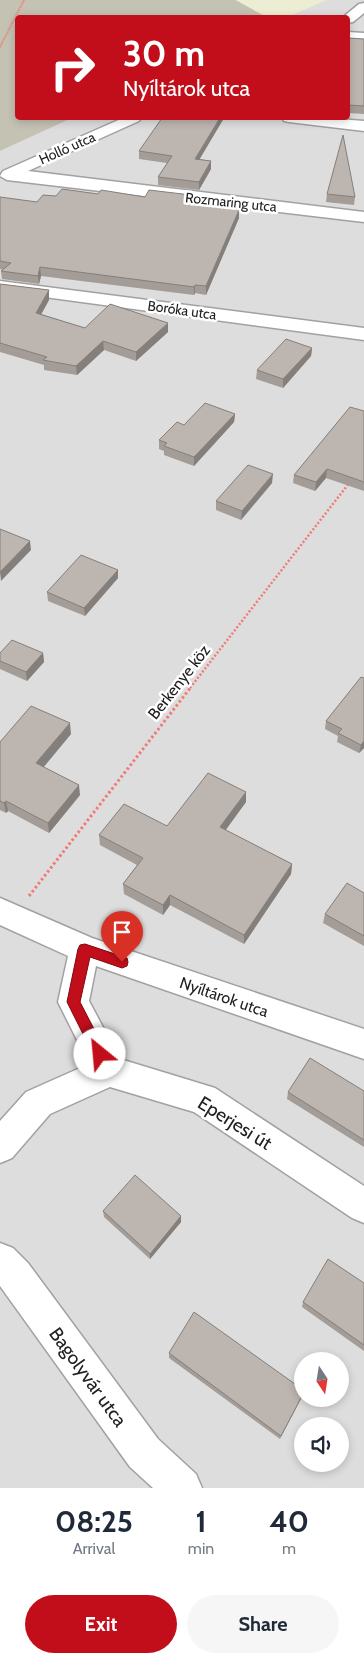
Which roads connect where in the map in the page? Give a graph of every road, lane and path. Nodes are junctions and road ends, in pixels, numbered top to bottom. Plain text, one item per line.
1 (24, 0) edge
2 (364, 7) edge
3 (16, 15) edge
4 (15, 18) edge
5 (350, 18) edge
6 (350, 36) edge
7 (364, 37) edge
8 (0, 47) edge
9 (130, 120) edge
10 (308, 120) edge
11 (364, 126) edge
12 (4, 176) edge
13 (364, 217) edge
14 (0, 286) edge
15 (364, 334) edge
16 (352, 480) edge
17 (6, 913) edge
18 (85, 949) junction
19 (364, 1044) edge
20 (109, 1071) junction
21 (0, 1146) edge
22 (364, 1206) edge
23 (0, 1261) edge
24 (182, 1488) edge

1 - 3 path
2 - 5 street
4 - 8 path
6 - 7 street
9 - 12 street, Holló utca
10 - 11 street
12 - 13 street, Rozmaring utca
14 - 15 street, Boróka utca
16 - 17 path, Berkenye köz
17 - 18 street, Nyíltárok utca
18 - 19 street, Nyíltárok utca
18 - 20 street
20 - 21 street
20 - 22 street, Eperjesi út
23 - 24 street, Bagolyvár utca

